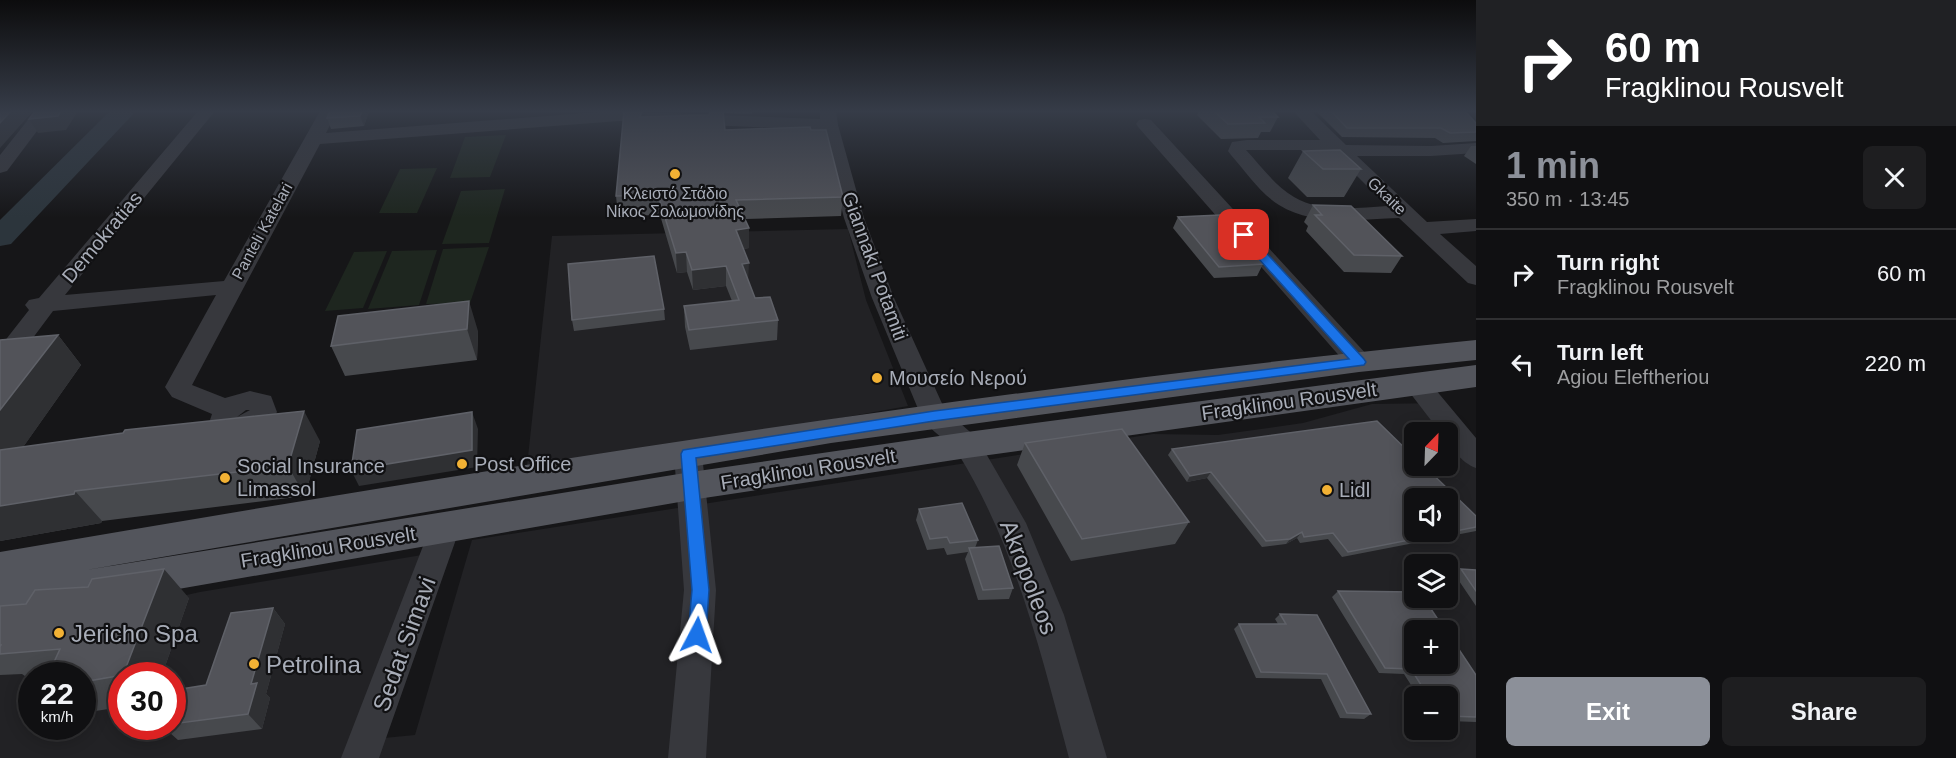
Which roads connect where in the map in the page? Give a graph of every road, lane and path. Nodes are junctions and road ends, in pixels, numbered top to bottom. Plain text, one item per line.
1 (17, 146) edge
2 (163, 146) edge
3 (178, 146) edge
4 (309, 146) edge
5 (836, 146) edge
6 (1165, 146) edge
7 (1238, 146) edge
8 (1246, 146) edge
9 (1335, 146) edge
10 (1476, 148) edge
11 (1340, 151) junction
12 (0, 168) edge
13 (1404, 212) junction
14 (1476, 225) edge
15 (1422, 229) junction
16 (1476, 278) edge
17 (231, 287) junction
18 (48, 303) junction
19 (21, 311) junction
20 (0, 336) edge
21 (1476, 350) edge
22 (1359, 362) junction
23 (0, 364) edge
24 (1476, 376) edge
25 (1416, 383) junction
26 (228, 410) dead end
27 (934, 416) junction
28 (967, 444) junction
29 (1476, 457) edge
30 (690, 470) junction
31 (444, 528) junction
32 (0, 569) edge
33 (0, 602) edge
34 (360, 758) edge
35 (687, 758) edge
36 (1088, 758) edge

1 - 12 street
2 - 19 street, Demokratias
3 - 18 street, Demokratias
4 - 17 street, Panteli Katelari
5 - 27 street, Giannaki Potamiti
6 - 22 street
7 - 13 street
8 - 11 street
9 - 11 street, Gkaite
10 - 11 street
11 - 13 street, Gkaite
13 - 15 street, Gkaite
14 - 15 street
15 - 16 street, Gkaite
17 - 18 street, Panteli Katelari
17 - 26 street, Panteli Katelari
18 - 19 street, Panteli Katelari
18 - 23 street, Demokratias
19 - 20 street, Demokratias
21 - 22 main road, Fragklinou Rousvelt
22 - 27 main road, Fragklinou Rousvelt
24 - 25 main road, Fragklinou Rousvelt
25 - 28 main road, Fragklinou Rousvelt
25 - 29 street
27 - 28 street, Akropoleos
27 - 30 main road, Fragklinou Rousvelt
28 - 30 main road, Fragklinou Rousvelt
28 - 36 street, Akropoleos
30 - 31 main road, Fragklinou Rousvelt
30 - 32 main road, Fragklinou Rousvelt
30 - 35 street
31 - 33 main road, Fragklinou Rousvelt
31 - 34 street, Sedat Simavi

